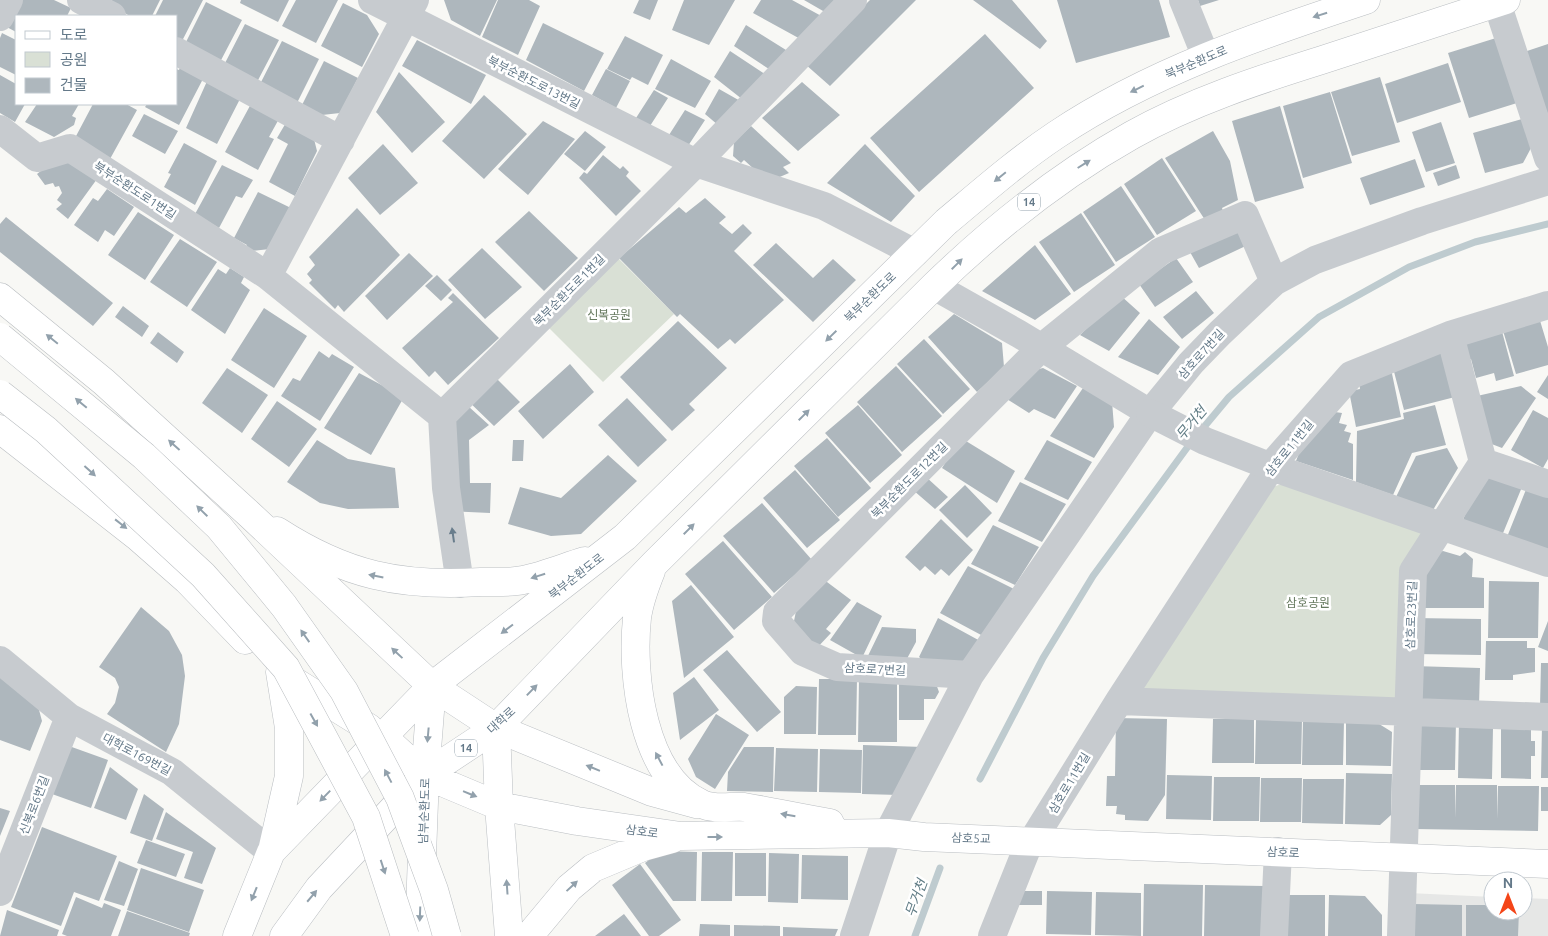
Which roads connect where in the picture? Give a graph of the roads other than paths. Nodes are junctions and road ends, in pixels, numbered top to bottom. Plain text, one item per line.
1 (9, 0) edge
2 (82, 0) edge
3 (372, 0) edge
4 (853, 0) edge
5 (1183, 0) edge
6 (1366, 0) edge
7 (1501, 1) edge
8 (411, 9) edge
9 (110, 15) edge
10 (0, 17) edge
11 (178, 52) edge
12 (1206, 57) junction
13 (0, 129) edge
14 (341, 140) junction
15 (1548, 158) edge
16 (696, 163) junction
17 (1548, 181) edge
18 (915, 253) junction
19 (268, 276) junction
20 (1274, 282) junction
21 (934, 286) junction
22 (0, 297) edge
23 (1548, 305) edge
24 (1450, 335) junction
25 (0, 337) edge
26 (1042, 348) junction
27 (0, 394) edge
28 (1150, 413) junction
29 (442, 416) junction
30 (0, 429) edge
31 (1483, 462) junction
32 (1548, 484) edge
33 (249, 514) junction
34 (1442, 526) junction
35 (601, 557) junction
36 (1548, 563) edge
37 (654, 564) junction
38 (460, 584) junction
39 (777, 612) joint
40 (0, 660) edge
41 (280, 672) junction
42 (970, 674) junction
43 (432, 686) junction
44 (1119, 701) junction
45 (1408, 712) junction
46 (69, 717) junction
47 (1548, 717) edge
48 (496, 728) junction
49 (383, 737) junction
50 (425, 775) junction
51 (499, 806) junction
52 (705, 806) junction
53 (888, 833) junction
54 (681, 836) junction
55 (924, 837) joint
56 (1026, 840) junction
57 (1278, 851) junction
58 (271, 852) junction
59 (1404, 857) junction
60 (1548, 864) edge
61 (0, 892) edge
62 (237, 936) edge
63 (284, 936) edge
64 (405, 936) edge
65 (419, 936) edge
66 (447, 936) edge
67 (509, 936) edge
68 (529, 936) edge
69 (854, 936) edge
70 (992, 936) edge
71 (1274, 936) edge
72 (1401, 936) edge

1 - 10 street
2 - 9 street
3 - 8 street, 북부순환도로13번길
4 - 16 street
5 - 12 street
6 -> 12 main road, 북부순환도로
7 - 15 street
21 -> 7 main road, 14
8 - 14 street
8 - 16 street, 북부순환도로13번길
11 - 14 street
12 -> 18 main road, 북부순환도로
13 - 19 street, 북부순환도로1번길
14 - 19 street
16 - 18 street, 북부순환도로13번길
16 - 29 street, 북부순환도로1번길
17 - 20 street, 삼호로7번길
18 -> 35 main road, 북부순환도로
19 - 29 street, 북부순환도로1번길
20 - 26 street, 북부순환도로12번길
20 - 28 street, 삼호로7번길
21 - 26 street
37 -> 21 main road, 14
33 -> 22 main road
23 - 24 street, 삼호로11번길
24 - 31 street
24 - 44 street, 삼호로11번길
66 -> 25 main road, bridge
26 - 28 street
26 - 39 street, 북부순환도로12번길
27 -> 64 main road, bridge
28 - 34 street, bridge
28 - 42 street, 삼호로7번길
38 -> 29 street
30 -> 41 main road, 삼호로
31 - 32 street
31 - 34 street, 삼호로23번길
38 -> 33 main road
43 -> 33 main road
34 - 36 street
34 - 45 street, 삼호로23번길
35 -> 38 main road
35 -> 43 main road, 북부순환도로
48 -> 37 main road, 대학로 / 14
52 -> 37 main road
39 - 42 street, 삼호로7번길
40 - 46 street, 대학로169번길
41 - 49 main road, 삼호로
41 - 58 main road
42 - 53 street, 삼호로7번길
43 - 48 main road
43 - 49 main road
43 -> 50 main road, 남부순환도로
44 - 45 street
44 - 56 street, 삼호로11번길
45 - 47 street
45 - 59 street, 삼호로23번길
46 - 58 street, 대학로169번길
46 - 61 street, 신복로6번길
48 - 50 main road, 대학로 / 14
48 - 51 main road
52 -> 48 main road
49 - 50 main road, 삼호로
49 -> 58 main road
50 -> 51 main road, 삼호로
63 -> 50 main road, 대학로 / 14
50 -> 65 main road, 남부순환도로
51 - 54 main road, 삼호로
67 -> 51 main road
53 -> 52 main road
54 -> 53 main road, 삼호로
53 - 55 main road, 삼호로
53 - 69 street, 삼호로7번길
68 -> 54 main road
55 - 56 main road, 삼호5교
56 - 57 main road, 삼호로
56 - 70 street, 삼호로11번길
57 - 59 main road, 삼호로
57 - 71 street
58 -> 62 main road
59 - 60 main road, 삼호로
59 - 72 street, 삼호로23번길

